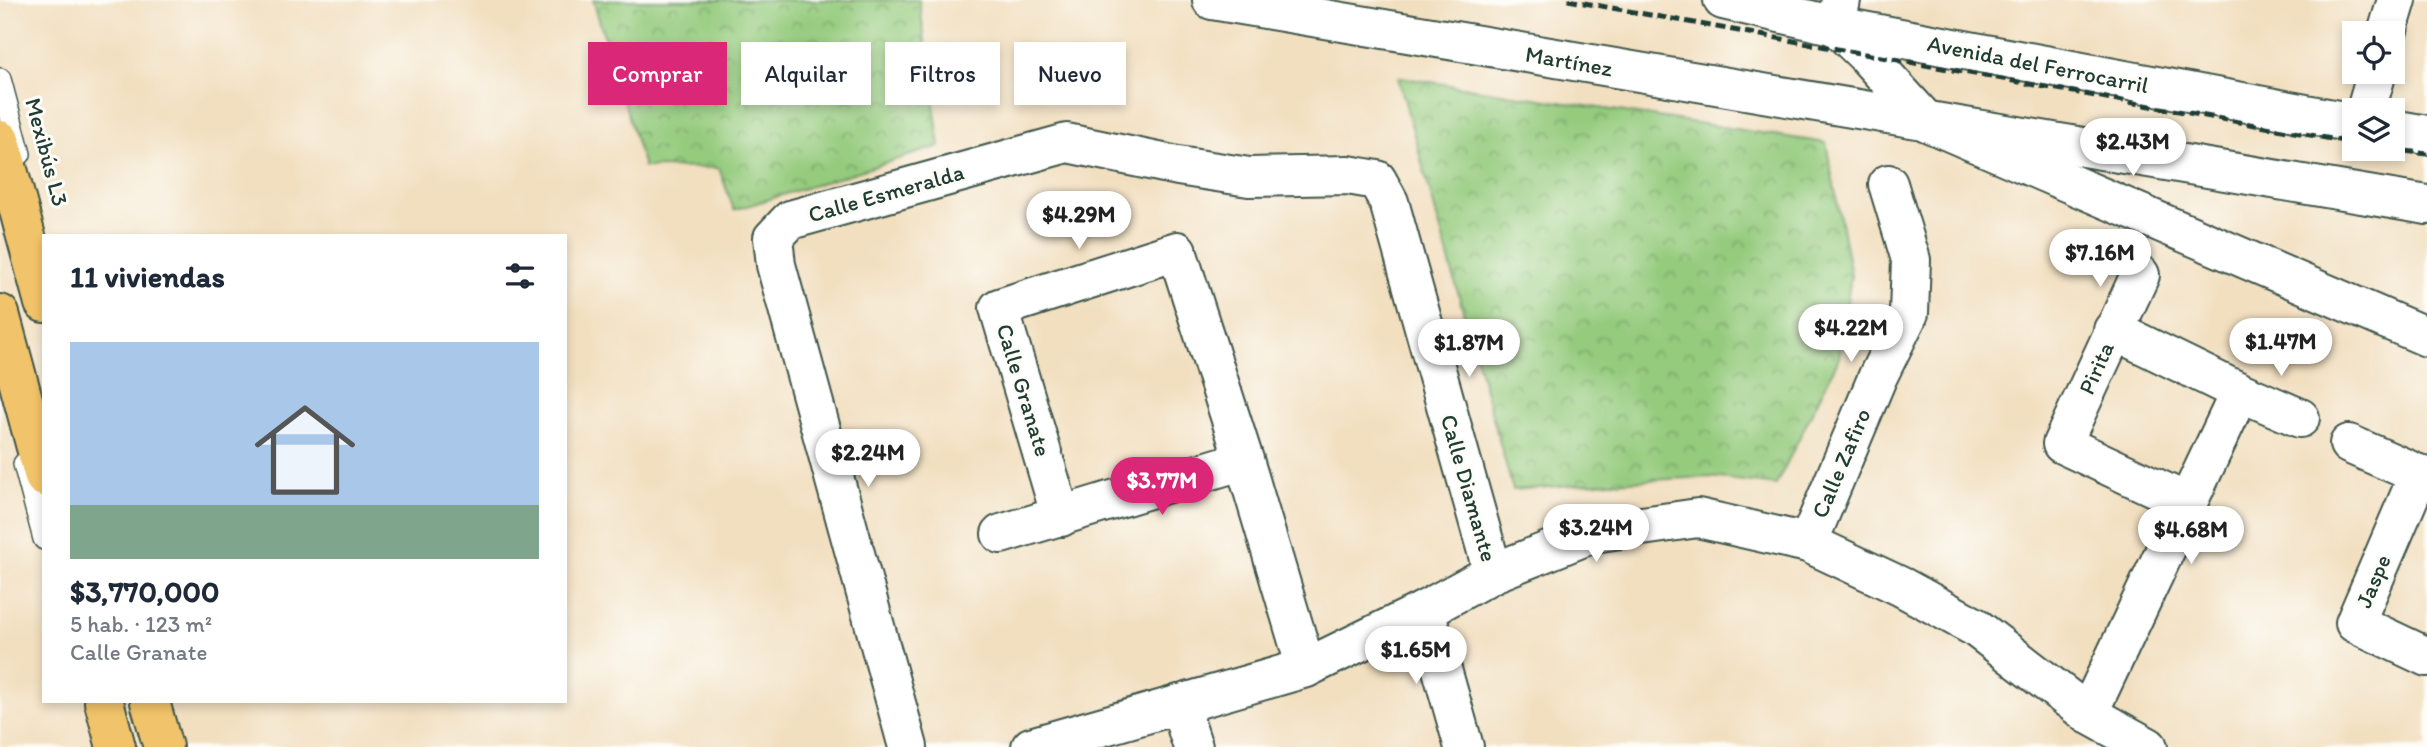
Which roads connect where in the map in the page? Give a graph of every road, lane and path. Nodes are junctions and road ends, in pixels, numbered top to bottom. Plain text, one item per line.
1 (1212, 0) edge
2 (1723, 0) edge
3 (2397, 0) edge
4 (1838, 13) edge
5 (2391, 21) edge
6 (0, 79) edge
7 (2342, 120) edge
8 (1927, 122) junction
9 (2405, 131) edge
10 (2427, 135) edge
11 (0, 140) edge
12 (1888, 184) dead end
13 (1389, 202) joint
14 (2427, 205) edge
15 (42, 234) edge
16 (2140, 275) dead end
17 (42, 296) edge
18 (0, 314) edge
19 (2113, 330) junction
20 (2427, 337) edge
21 (0, 371) edge
22 (2240, 392) junction
23 (2300, 418) dead end
24 (2349, 444) dead end
25 (1244, 460) junction
26 (42, 470) edge
27 (2423, 476) edge
28 (2188, 503) junction
29 (1061, 517) junction
30 (42, 530) edge
31 (1002, 534) dead end
32 (1808, 543) junction
33 (1493, 572) junction
34 (1425, 610) junction
35 (2427, 657) edge
36 (1306, 668) junction
37 (88, 703) edge
38 (104, 703) edge
39 (150, 703) edge
40 (169, 703) edge
41 (1179, 705) junction
42 (2088, 714) junction
43 (100, 747) edge
44 (117, 747) edge
45 (163, 747) edge
46 (181, 747) edge
47 (908, 747) edge
48 (1031, 747) edge
49 (1192, 747) edge
50 (1464, 747) edge
51 (2148, 747) edge

1 - 8 street, Martínez
2 - 4 street, Avenida del Ferrocarril
3 - 5 street
4 - 7 street, Avenida del Ferrocarril
4 - 8 street
6 - 15 lane, Mexibús L3
8 - 14 street
8 - 20 street
9 - 10 street
11 - 17 main road
12 - 32 street, Calle Zafiro
13 - 33 street, Calle Diamante
13 - 47 street, Calle Esmeralda
16 - 19 street
18 - 26 main road
19 - 22 street, Pirita
19 - 28 street, Pirita
21 - 30 lane
22 - 23 street, Pirita
22 - 28 street
24 - 27 street
25 - 29 street
25 - 29 street, Calle Granate
25 - 36 street, Calle Granate
27 - 35 street, Jaspe
28 - 42 street
29 - 31 street
32 - 33 street
32 - 42 street
33 - 34 street
34 - 36 street
34 - 50 street
36 - 41 street
37 - 43 lane
38 - 44 main road
39 - 45 main road
40 - 46 lane
41 - 48 street
41 - 49 street
42 - 51 street

